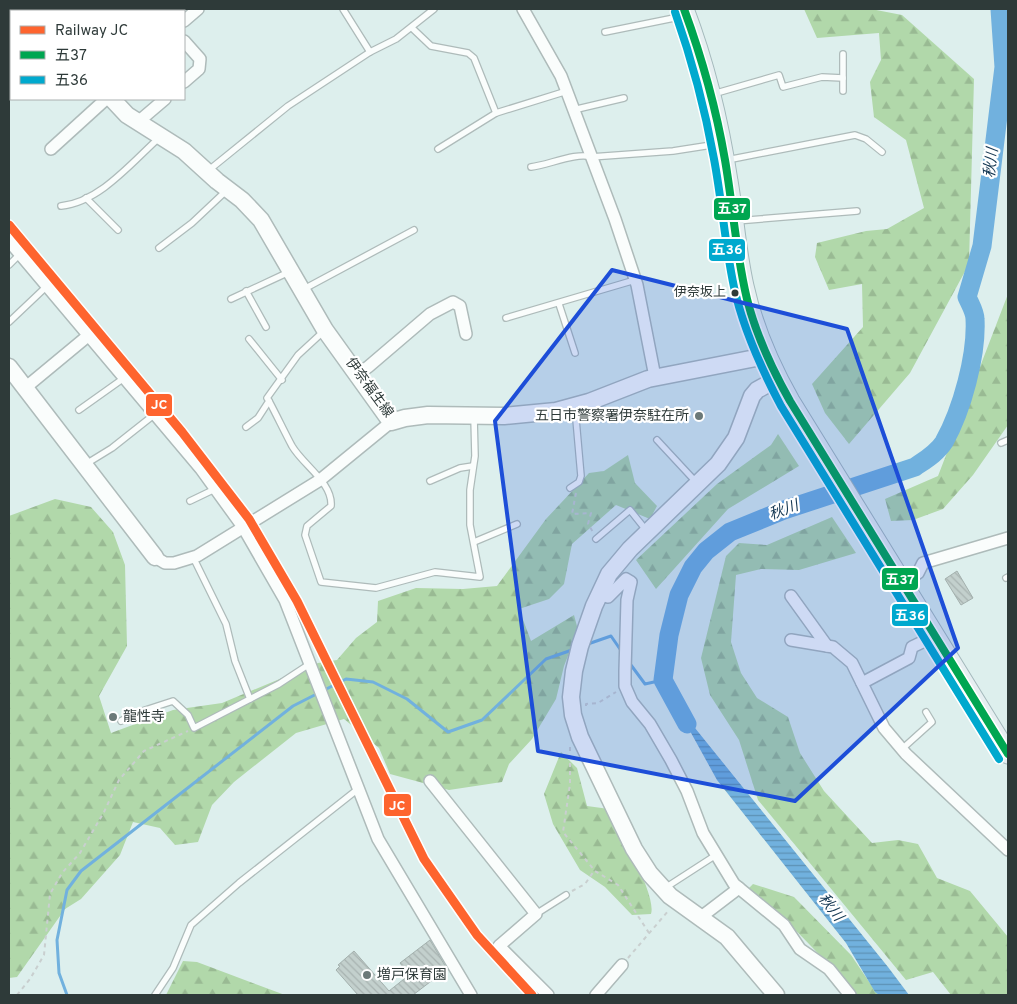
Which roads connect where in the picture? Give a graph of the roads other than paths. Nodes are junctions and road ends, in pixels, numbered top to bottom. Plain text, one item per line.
1 (198, 9) edge
2 (343, 9) edge
3 (434, 9) edge
4 (524, 9) edge
5 (685, 12) edge
6 (185, 20) edge
7 (412, 28) junction
8 (605, 32) dead end
9 (185, 42) edge
10 (370, 52) junction
11 (843, 54) dead end
12 (843, 78) junction
13 (185, 81) edge
14 (567, 90) junction
15 (843, 91) dead end
16 (710, 95) junction
17 (624, 98) dead end
18 (105, 100) edge
19 (113, 100) edge
20 (164, 100) edge
21 (573, 110) junction
22 (496, 113) junction
23 (138, 122) junction
24 (161, 135) junction
25 (51, 149) dead end
26 (438, 149) dead end
27 (723, 152) junction
28 (882, 152) dead end
29 (591, 157) junction
30 (531, 167) dead end
31 (207, 172) junction
32 (227, 189) junction
33 (86, 198) junction
34 (61, 206) dead end
35 (857, 212) dead end
36 (734, 221) junction
37 (118, 230) dead end
38 (414, 230) dead end
39 (9, 240) edge
40 (158, 248) dead end
41 (20, 254) junction
42 (9, 265) edge
43 (291, 271) junction
44 (636, 280) junction
45 (48, 286) junction
46 (246, 290) junction
47 (302, 290) junction
48 (231, 299) dead end
49 (559, 304) junction
50 (506, 318) dead end
51 (9, 322) edge
52 (266, 327) dead end
53 (325, 330) junction
54 (466, 334) dead end
55 (88, 335) junction
56 (249, 340) dead end
57 (576, 353) dead end
58 (766, 356) junction
59 (9, 366) edge
60 (358, 373) junction
61 (655, 377) junction
62 (125, 378) junction
63 (778, 379) junction
64 (282, 380) junction
65 (25, 388) junction
66 (268, 401) junction
67 (575, 407) junction
68 (79, 410) dead end
69 (155, 414) junction
70 (474, 415) junction
71 (391, 422) junction
72 (246, 427) dead end
73 (657, 440) dead end
74 (1008, 440) edge
75 (1001, 443) dead end
76 (84, 465) junction
77 (474, 466) junction
78 (320, 480) junction
79 (430, 481) dead end
80 (698, 484) junction
81 (572, 486) road end
82 (216, 489) junction
83 (190, 502) dead end
84 (517, 524) dead end
85 (243, 527) junction
86 (648, 532) junction
87 (1008, 538) edge
88 (596, 539) road end
89 (474, 542) junction
90 (155, 557) joint
91 (193, 557) junction
92 (902, 583) junction
93 (599, 594) junction
94 (791, 596) dead end
95 (935, 636) junction
96 (791, 640) dead end
97 (827, 646) junction
98 (311, 663) junction
99 (862, 683) junction
100 (250, 699) junction
101 (926, 712) dead end
102 (121, 721) dead end
103 (902, 749) junction
104 (1008, 754) edge
105 (430, 781) dead end
106 (358, 789) junction
107 (1008, 850) edge
108 (716, 854) junction
109 (739, 888) junction
110 (663, 890) junction
111 (566, 894) road end
112 (536, 914) junction
113 (701, 917) junction
114 (622, 965) road end
115 (155, 995) edge
116 (471, 995) edge
117 (548, 995) edge
118 (596, 995) edge
119 (776, 995) edge
120 (850, 995) edge

1 - 6 street
2 - 10 lane
3 - 7 lane
4 - 14 street
5 - 8 lane
5 - 16 main road
7 - 10 lane
7 - 22 lane
9 - 13 street
10 - 31 lane
11 - 12 lane
12 - 15 lane
12 - 16 lane
14 - 21 street
14 - 22 lane
16 - 27 main road
17 - 21 lane
18 - 25 street
19 - 23 street, 伊奈福生線
20 - 23 street
21 - 29 street
22 - 26 lane
23 - 24 street, 伊奈福生線
24 - 31 street, 伊奈福生線
24 - 33 lane
27 - 28 lane
27 - 29 lane
27 - 36 main road
29 - 30 lane
29 - 44 street
31 - 32 street, 伊奈福生線
32 - 40 lane
32 - 43 street, 伊奈福生線
33 - 34 lane
33 - 37 lane
35 - 36 lane
36 - 58 main road
38 - 47 lane
39 - 41 street
41 - 42 lane
41 - 45 street
43 - 46 lane
43 - 47 street, 伊奈福生線
44 - 49 lane
44 - 61 street
45 - 51 lane
45 - 55 street
46 - 48 lane
46 - 52 lane
47 - 53 street, 伊奈福生線
49 - 50 lane
49 - 57 lane
53 - 60 street, 伊奈福生線
53 - 64 lane
54 - 60 street
55 - 62 street
55 - 65 street
56 - 64 lane
58 - 61 street, 伊奈福生線
58 - 63 main road
59 - 65 street
60 - 71 street, 伊奈福生線
61 - 67 street, 伊奈福生線
62 - 68 lane
62 - 69 street
63 - 80 street
63 - 92 main road
64 - 66 lane
65 - 76 street
66 - 72 lane
66 - 78 lane
67 - 70 street, 伊奈福生線
67 - 81 lane
69 - 76 lane
69 - 82 street
70 - 71 street, 伊奈福生線
70 - 77 lane
71 - 78 street
73 - 80 lane
74 - 75 lane
76 - 90 street
77 - 79 lane
77 - 89 lane
78 - 85 street
78 - 89 lane
80 - 86 street
82 - 83 lane
82 - 85 street
84 - 89 lane
85 - 91 street
85 - 98 street
86 - 88 lane
86 - 93 street
87 - 92 street
90 - 91 street
91 - 100 lane
92 - 95 main road
93 - 108 street
93 - 110 street
94 - 97 street
95 - 99 street
95 - 104 main road
96 - 97 street
97 - 99 street
98 - 100 lane
98 - 106 street
99 - 103 street
100 - 102 lane
101 - 103 lane
103 - 107 street
105 - 112 street
106 - 115 lane
106 - 116 street
108 - 109 street
108 - 110 lane
109 - 113 street
109 - 120 street
110 - 113 street
111 - 112 lane
112 - 117 street
113 - 119 street
114 - 118 street

